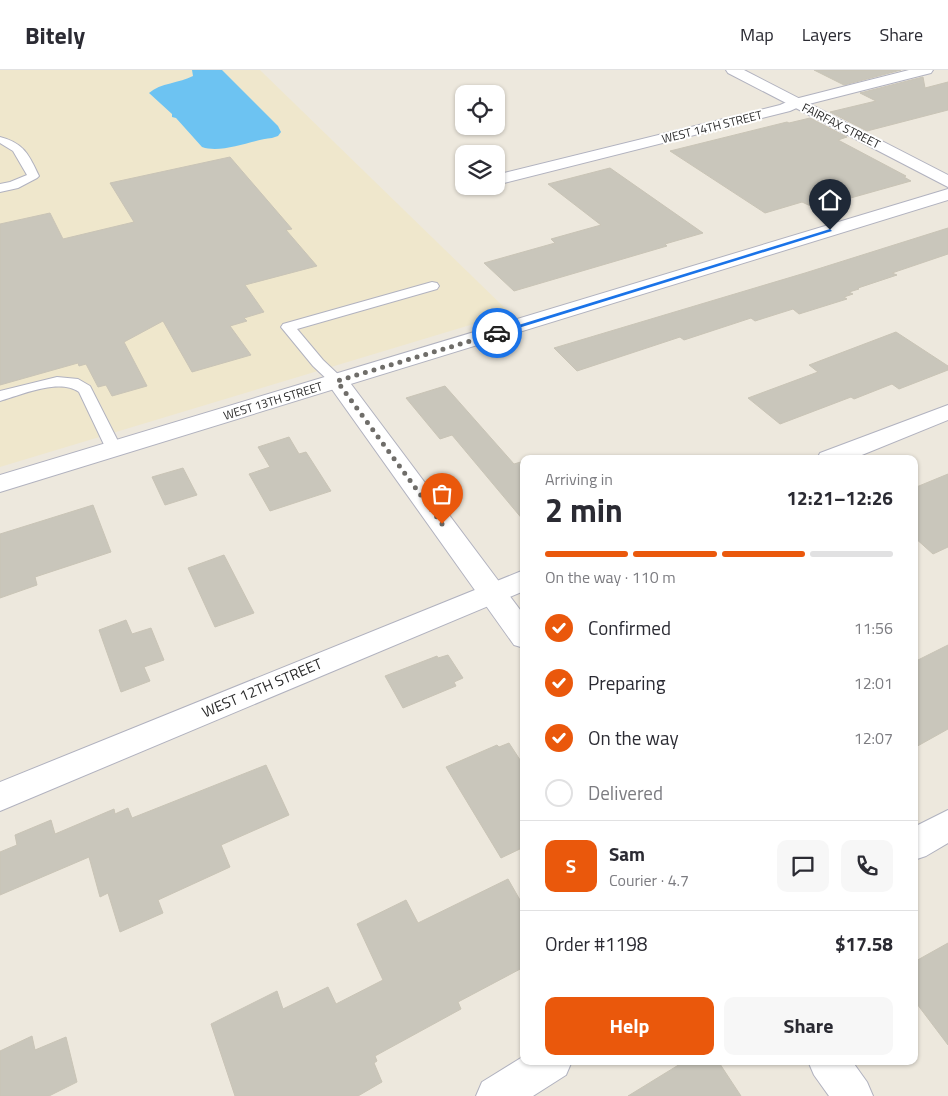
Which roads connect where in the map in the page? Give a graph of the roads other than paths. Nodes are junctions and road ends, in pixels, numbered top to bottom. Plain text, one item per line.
1 (733, 70) edge
2 (926, 70) edge
3 (796, 103) junction
4 (0, 140) edge
5 (505, 178) edge
6 (948, 182) edge
7 (0, 188) edge
8 (948, 194) edge
9 (432, 286) dead end
10 (337, 381) junction
11 (0, 396) edge
12 (948, 412) edge
13 (114, 449) junction
14 (839, 455) edge
15 (0, 484) edge
16 (520, 582) edge
17 (492, 592) junction
18 (520, 630) edge
19 (0, 797) edge
20 (948, 825) edge
21 (918, 843) edge
22 (546, 1065) edge
23 (831, 1065) edge
24 (496, 1096) edge
25 (853, 1096) edge

1 - 3 street, FAIRFAX STREET
2 - 3 street, WEST 14TH STREET
3 - 5 street, WEST 14TH STREET
3 - 6 street, FAIRFAX STREET
4 - 7 lane
8 - 10 street, WEST 13TH STREET
9 - 10 lane
10 - 13 street, WEST 13TH STREET
10 - 17 street
11 - 13 lane
12 - 14 street
13 - 15 street, WEST 13TH STREET
16 - 17 street, WEST 12TH STREET
17 - 18 street
17 - 19 street, WEST 12TH STREET
20 - 21 street
22 - 24 street
23 - 25 street

